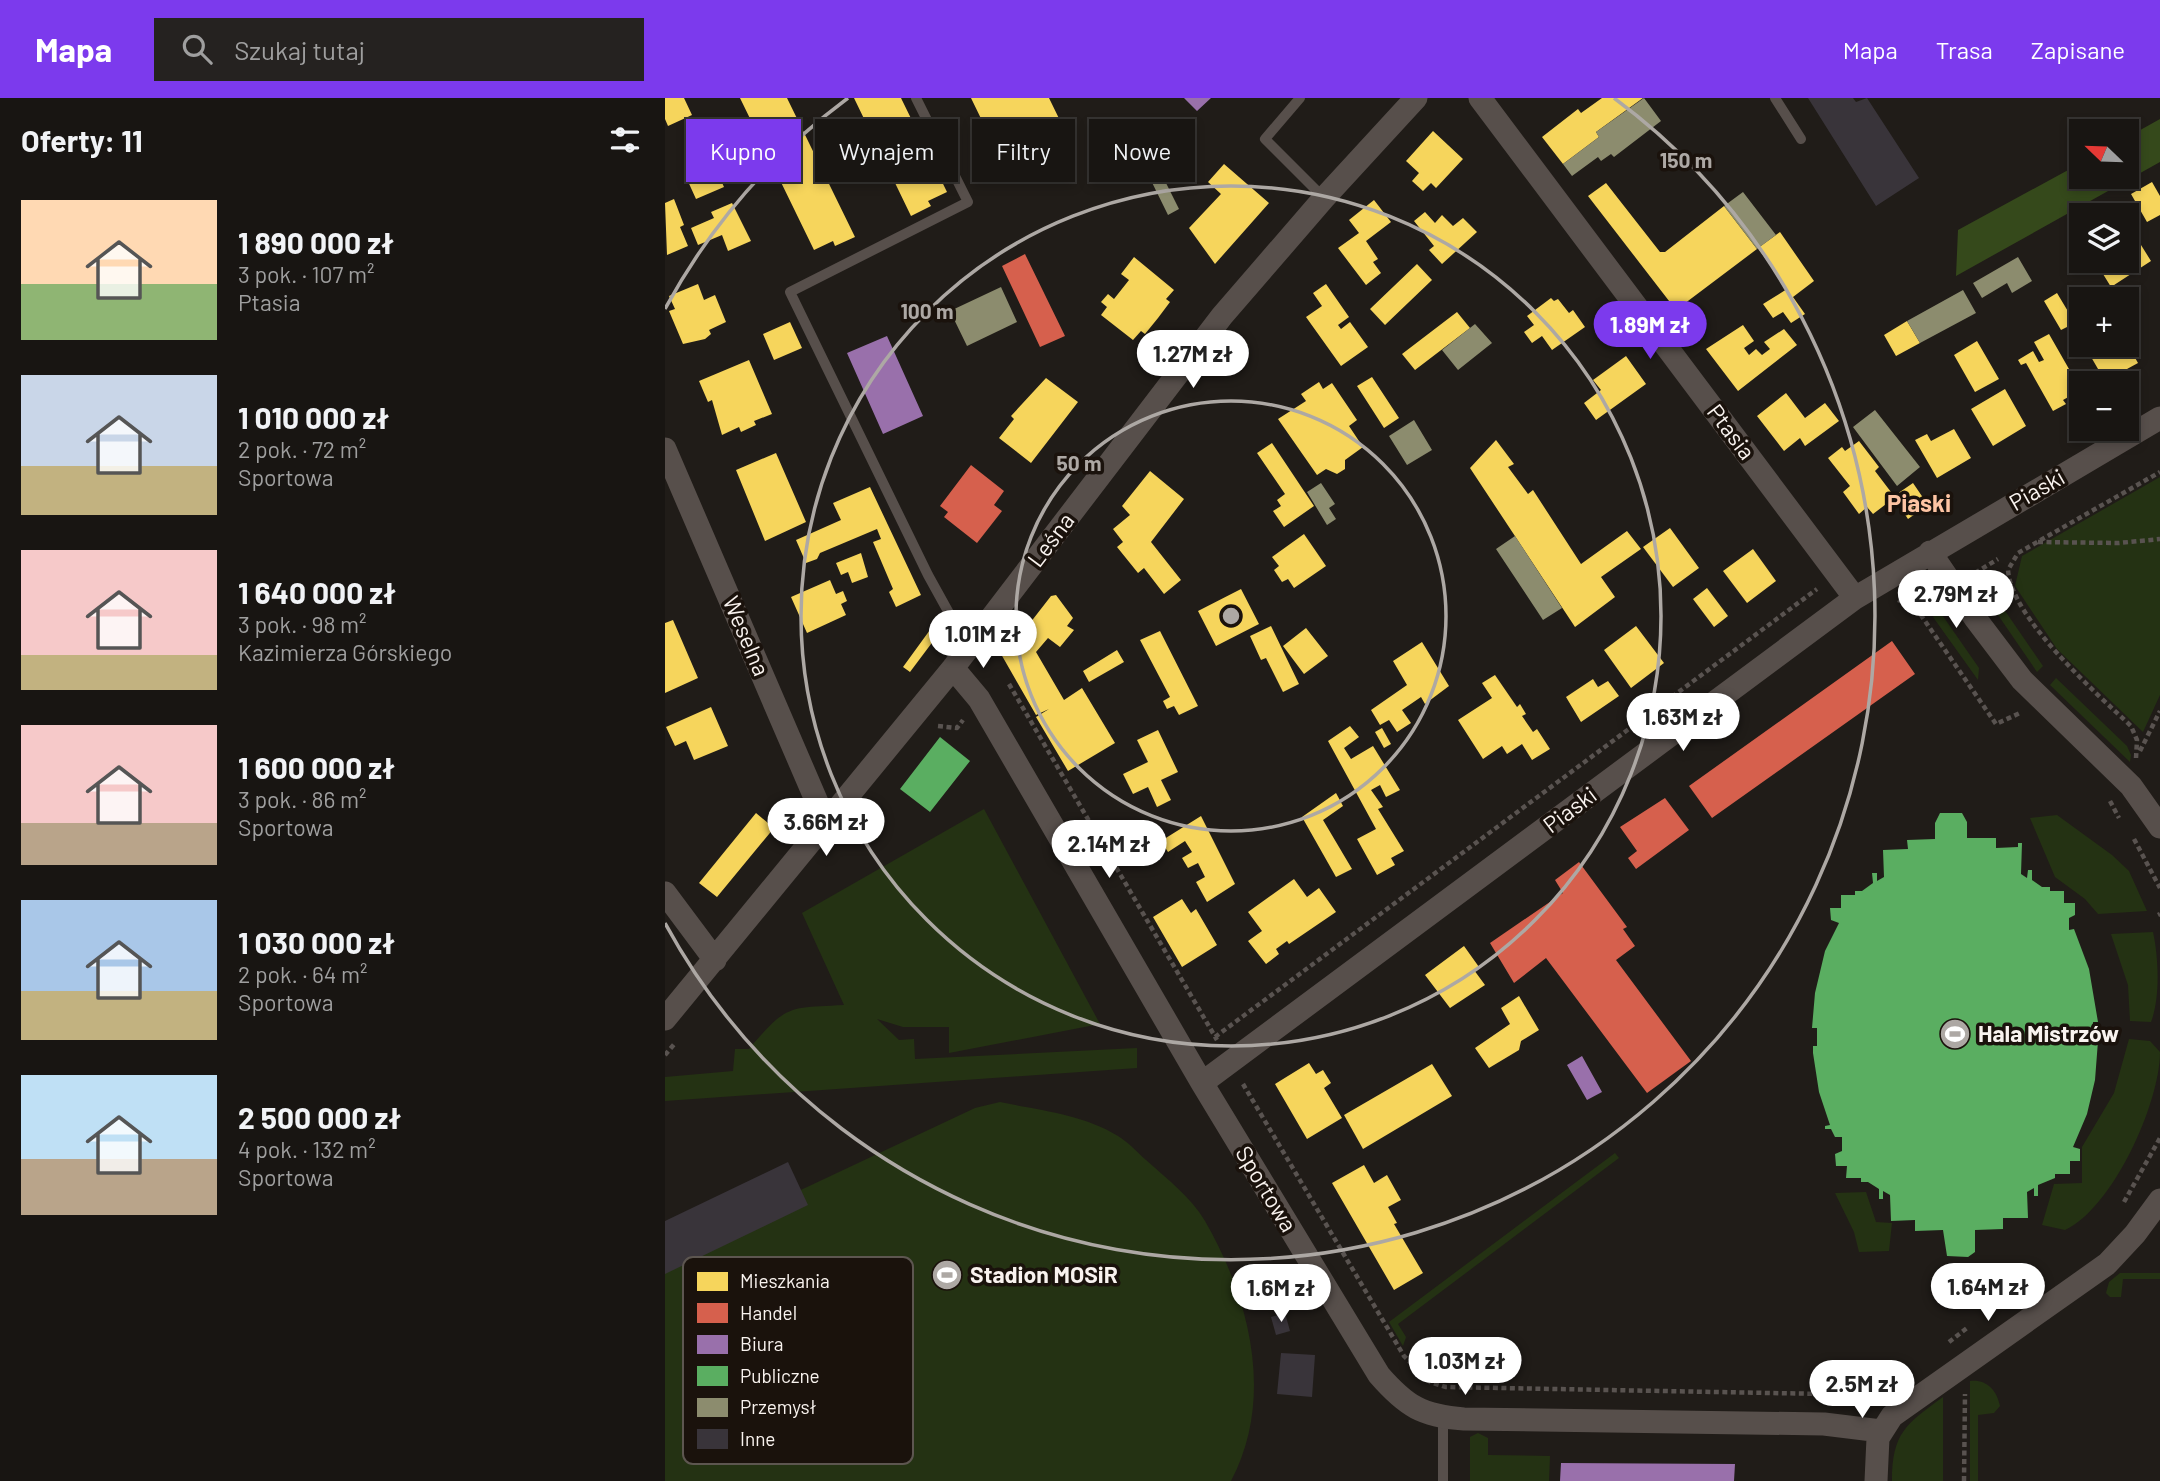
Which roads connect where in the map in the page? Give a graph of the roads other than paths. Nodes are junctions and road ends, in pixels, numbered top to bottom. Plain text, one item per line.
1 (916, 98) edge
2 (1300, 98) edge
3 (1416, 98) edge
4 (1481, 98) edge
5 (1775, 98) edge
6 (1801, 139) dead end
7 (1324, 198) junction
8 (2160, 418) edge
9 (665, 449) edge
10 (1930, 552) junction
11 (1855, 598) junction
12 (973, 642) junction
13 (953, 668) junction
14 (826, 823) junction
15 (2160, 827) edge
16 (665, 892) edge
17 (715, 960) junction
18 (665, 1019) edge
19 (1202, 1083) junction
20 (2160, 1200) edge
21 (1443, 1417) junction
22 (1881, 1431) junction
23 (1443, 1481) edge
24 (1876, 1481) edge

1 - 12 lane
2 - 7 lane
3 - 7 street, Leśna
4 - 11 street, Ptasia
5 - 6 lane
7 - 12 street, Leśna
8 - 10 street, Piaski
9 - 14 street, Weselna
10 - 11 street, Piaski
10 - 15 street
11 - 19 street, Piaski
12 - 13 street, Leśna
13 - 14 street, Leśna
13 - 19 street, Sportowa
14 - 17 street, Leśna
16 - 17 street
17 - 18 street, Leśna
19 - 21 street, Sportowa
20 - 22 street
21 - 22 street, Sportowa
21 - 23 lane
22 - 24 street

